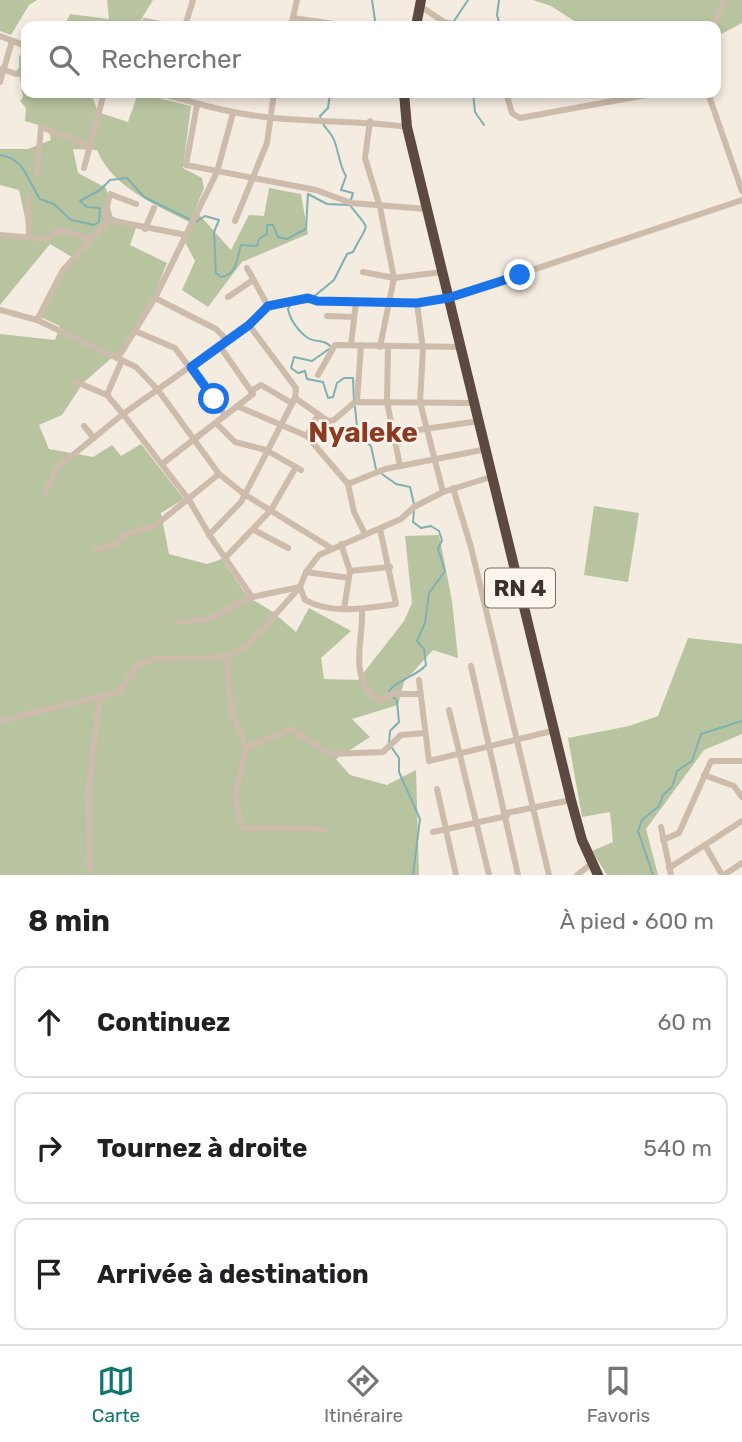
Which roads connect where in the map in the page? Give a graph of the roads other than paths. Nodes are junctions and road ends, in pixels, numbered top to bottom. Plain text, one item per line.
1 (193, 0) edge
2 (297, 0) edge
3 (724, 0) edge
4 (421, 3) edge
5 (293, 18) junction
6 (187, 21) edge
7 (292, 21) edge
8 (314, 21) edge
9 (417, 21) edge
10 (443, 21) edge
11 (716, 21) edge
12 (0, 36) edge
13 (12, 41) junction
14 (21, 44) edge
15 (2, 69) edge
16 (16, 74) dead end
17 (0, 82) edge
18 (103, 98) edge
19 (175, 98) edge
20 (273, 98) edge
21 (404, 98) edge
22 (508, 98) edge
23 (630, 98) edge
24 (710, 98) edge
25 (197, 105) junction
26 (233, 113) junction
27 (268, 118) junction
28 (370, 121) junction
29 (407, 127) junction
30 (90, 146) junction
31 (733, 160) junction
32 (742, 164) edge
33 (84, 168) dead end
34 (217, 172) junction
35 (37, 173) dead end
36 (254, 179) junction
37 (742, 191) edge
38 (28, 196) dead end
39 (742, 200) edge
40 (136, 204) dead end
41 (380, 207) junction
42 (153, 208) dead end
43 (427, 209) junction
44 (109, 219) junction
45 (235, 222) dead end
46 (145, 229) junction
47 (0, 235) edge
48 (186, 235) junction
49 (29, 237) junction
50 (92, 239) junction
51 (247, 268) dead end
52 (363, 272) dead end
53 (442, 272) junction
54 (394, 278) junction
55 (253, 280) junction
56 (228, 297) dead end
57 (155, 298) junction
58 (448, 298) junction
59 (355, 302) junction
60 (389, 303) junction
61 (417, 303) junction
62 (268, 306) junction
63 (0, 310) edge
64 (327, 316) dead end
65 (354, 317) junction
66 (37, 320) junction
67 (249, 325) junction
68 (135, 331) junction
69 (227, 340) junction
70 (219, 345) junction
71 (351, 345) junction
72 (361, 345) junction
73 (380, 347) junction
74 (388, 347) junction
75 (461, 347) junction
76 (424, 348) junction
77 (120, 359) junction
78 (191, 367) junction
79 (318, 375) dead end
80 (76, 382) dead end
81 (158, 390) junction
82 (251, 391) junction
83 (107, 395) junction
84 (293, 400) junction
85 (355, 402) junction
86 (387, 402) junction
87 (420, 402) junction
88 (475, 403) junction
89 (237, 406) junction
90 (123, 414) junction
91 (225, 415) junction
92 (318, 415) junction
93 (479, 421) junction
94 (216, 423) junction
95 (84, 426) dead end
96 (278, 426) junction
97 (424, 430) junction
98 (393, 434) junction
99 (307, 436) junction
100 (371, 437) dead end
101 (94, 438) junction
102 (193, 440) junction
103 (486, 449) junction
104 (266, 450) junction
105 (433, 459) junction
106 (162, 464) junction
107 (400, 466) junction
108 (219, 474) junction
109 (494, 476) junction
110 (348, 484) junction
111 (453, 488) junction
112 (443, 492) junction
113 (45, 493) dead end
114 (244, 495) junction
115 (189, 500) junction
116 (271, 510) junction
117 (380, 529) junction
118 (254, 530) junction
119 (365, 534) junction
120 (209, 535) junction
121 (341, 544) junction
122 (288, 548) dead end
123 (331, 548) junction
124 (96, 550) dead end
125 (225, 558) junction
126 (390, 567) junction
127 (306, 572) junction
128 (349, 574) junction
129 (300, 587) junction
130 (251, 597) junction
131 (362, 608) junction
132 (344, 609) junction
133 (179, 622) dead end
134 (226, 656) junction
135 (471, 666) dead end
136 (419, 680) dead end
137 (421, 694) junction
138 (100, 697) junction
139 (449, 710) dead end
140 (0, 721) edge
141 (556, 730) junction
142 (425, 733) junction
143 (516, 741) junction
144 (487, 747) junction
145 (246, 748) junction
146 (458, 755) junction
147 (742, 761) edge
148 (704, 775) junction
149 (437, 789) dead end
150 (742, 797) edge
151 (571, 800) junction
152 (533, 807) junction
153 (506, 814) junction
154 (742, 821) edge
155 (475, 823) junction
156 (662, 827) dead end
157 (324, 829) dead end
158 (445, 829) junction
159 (433, 832) dead end
160 (663, 839) junction
161 (706, 847) junction
162 (742, 863) edge
163 (591, 864) junction
164 (90, 870) dead end
165 (670, 872) edge
166 (456, 875) edge
167 (489, 875) edge
168 (518, 875) edge
169 (549, 875) edge
170 (578, 875) edge
171 (598, 875) edge
172 (723, 875) edge

1 - 6 street
2 - 5 street
3 - 11 street
4 - 9 highway
4 - 10 street
5 - 7 street
5 - 8 street
12 - 13 street
13 - 14 street
13 - 15 street
15 - 16 street
15 - 17 street
18 - 30 street
19 - 25 street
20 - 27 street
21 - 29 highway, RN 4
22 - 23 street
24 - 31 street
25 - 26 street
25 - 34 street
26 - 27 street
26 - 34 street
27 - 28 street
27 - 36 street
28 - 29 street
28 - 41 street
29 - 43 highway, RN 4
30 - 33 street
30 - 35 street
31 - 32 street
31 - 37 street
34 - 36 street
34 - 48 street
36 - 41 street
36 - 45 street
38 - 49 street
39 - 58 street
40 - 44 street
41 - 43 street
41 - 54 street
42 - 46 street
43 - 53 highway, RN 4
44 - 46 street
44 - 50 street
46 - 48 street
47 - 49 street
48 - 57 street
49 - 50 street
50 - 66 street
51 - 55 street
52 - 54 street
53 - 54 street
53 - 58 highway, RN 4
54 - 60 street
55 - 56 street
55 - 62 street
57 - 68 street
57 - 69 street
58 - 61 street
58 - 75 highway, RN 4
59 - 60 street
59 - 62 street
59 - 65 street
60 - 61 street
60 - 73 street
61 - 76 street
62 - 67 street
63 - 66 street
64 - 65 street
65 - 71 street
66 - 77 street
67 - 69 street
67 - 84 street
68 - 77 street
68 - 78 street
69 - 70 street
70 - 78 street
70 - 82 street
71 - 72 street
71 - 79 street
72 - 73 street
72 - 85 street
73 - 74 street
74 - 76 street
74 - 86 street
75 - 76 street
75 - 88 highway, RN 4
76 - 87 street
77 - 81 street
77 - 83 street
78 - 81 street
78 - 91 street
80 - 83 street
81 - 90 street
81 - 102 street
82 - 84 street
82 - 89 street
83 - 90 street
84 - 92 street
84 - 96 street
85 - 86 street
85 - 92 street
86 - 87 street
86 - 98 street
87 - 88 street
87 - 97 street
88 - 93 highway, RN 4
89 - 91 street
89 - 96 street
90 - 101 street
90 - 106 street
91 - 94 street
92 - 99 street
93 - 97 street
93 - 103 highway, RN 4
94 - 102 street
94 - 104 street
95 - 101 street
96 - 99 street
96 - 104 street
97 - 98 street
97 - 105 street
98 - 100 street
98 - 107 street
99 - 110 street
101 - 113 street
102 - 106 street
102 - 108 street
103 - 105 street
103 - 109 highway, RN 4
104 - 114 street
104 - 116 street
105 - 107 street
105 - 112 street
106 - 115 street
107 - 110 street
108 - 114 street
108 - 115 street
109 - 111 street
109 - 141 highway, RN 4
110 - 119 street
111 - 112 street
111 - 143 street
112 - 117 street
114 - 116 street
114 - 120 street
115 - 120 street
115 - 124 street
116 - 118 street
116 - 123 street
117 - 119 street
117 - 126 street
118 - 122 street
118 - 125 street
119 - 121 street
120 - 125 street
121 - 123 street
121 - 128 street
123 - 127 street
125 - 130 street
126 - 128 street
126 - 131 street
127 - 128 street
127 - 129 street
128 - 132 street
129 - 130 street
129 - 132 street
129 - 134 street
130 - 133 street
131 - 132 street
131 - 137 street
134 - 138 street
134 - 145 street
135 - 144 street
136 - 137 street
137 - 142 street
138 - 140 street
138 - 164 street
139 - 146 street
141 - 143 street
141 - 151 highway, RN 4
142 - 145 street
142 - 146 street
143 - 144 street
143 - 152 street
144 - 146 street
144 - 153 street
145 - 157 street
146 - 155 street
147 - 148 street
148 - 150 street
148 - 160 street
149 - 158 street
151 - 152 street
151 - 163 highway, RN 4
152 - 153 street
152 - 169 street
153 - 155 street
153 - 168 street
154 - 161 street
155 - 158 street
155 - 167 street
156 - 160 street
158 - 159 street
158 - 166 street
160 - 165 street
161 - 165 street
161 - 172 street
162 - 172 street
163 - 170 street
163 - 171 highway, RN 4

